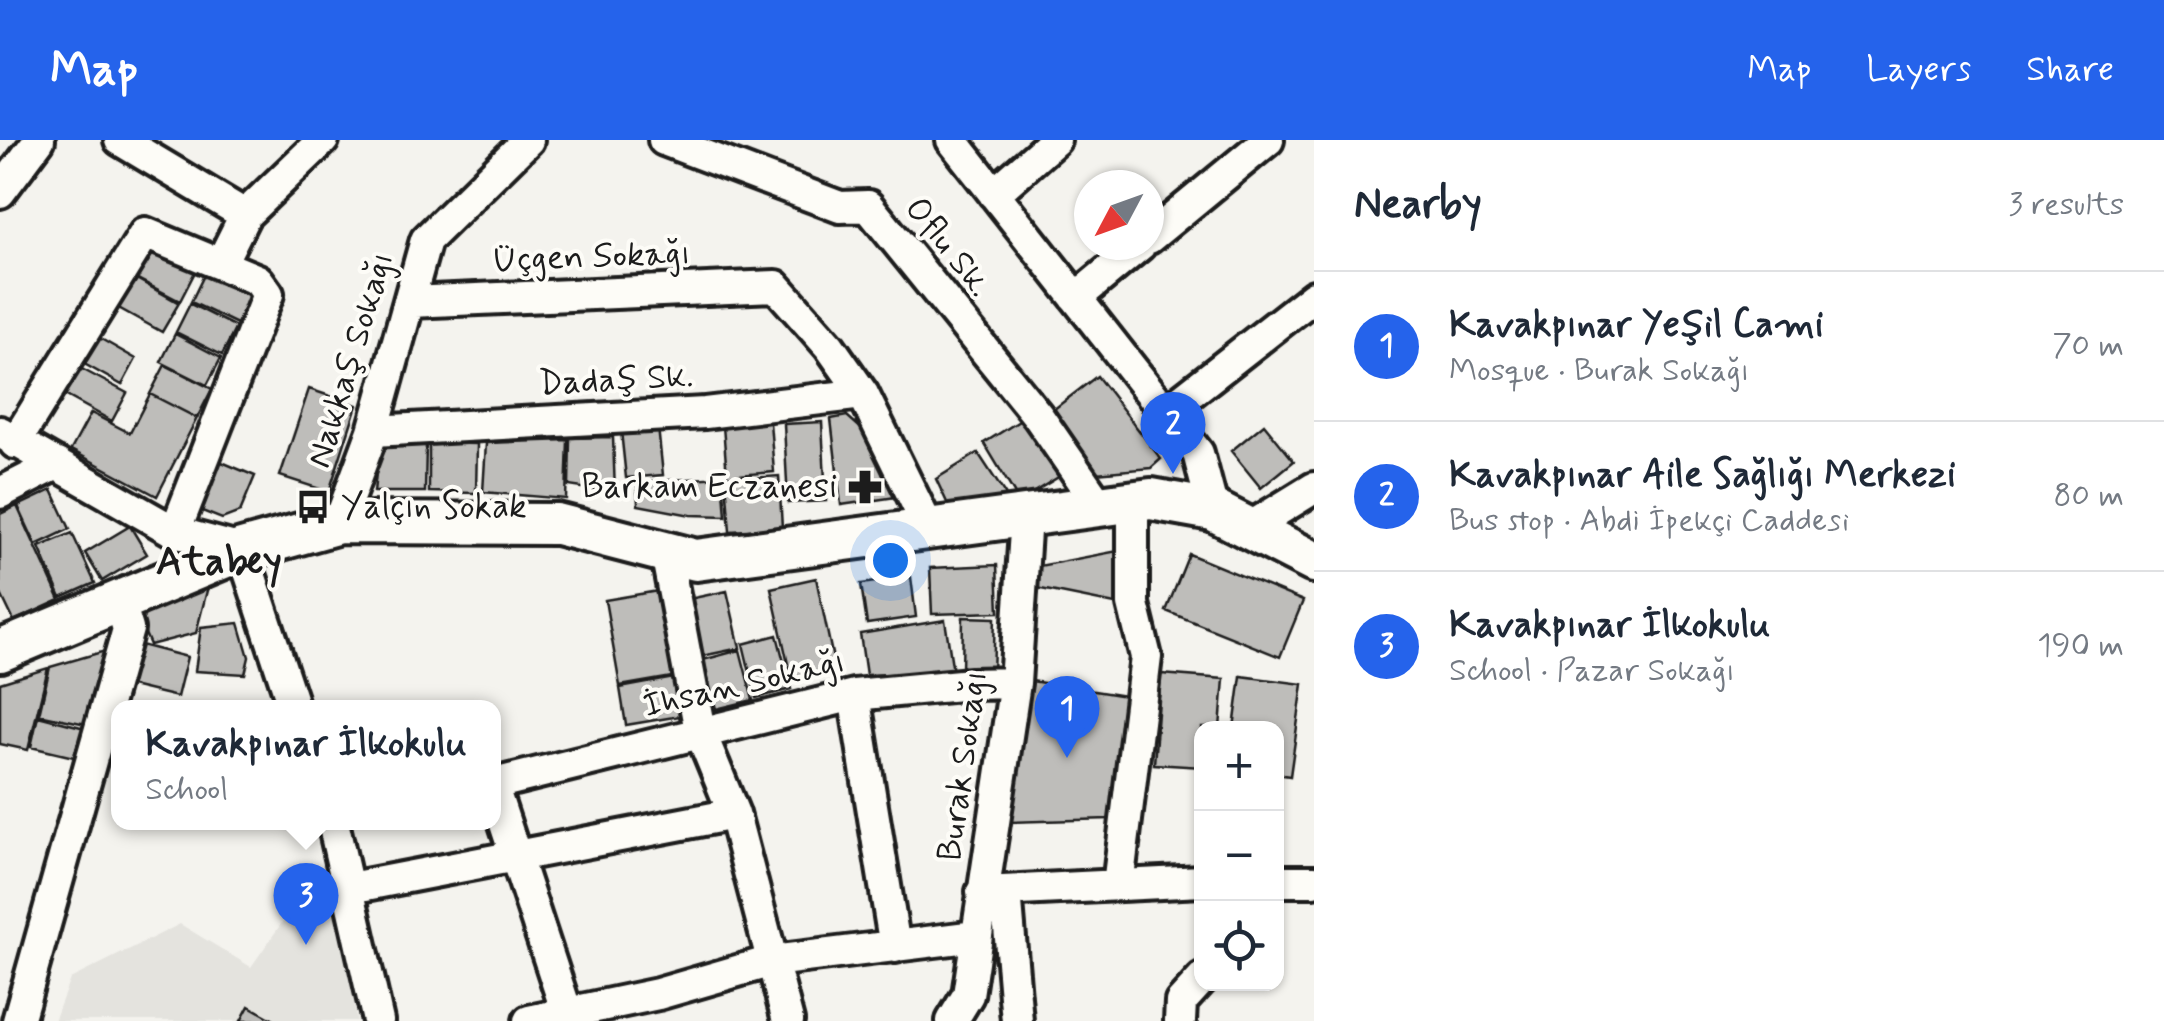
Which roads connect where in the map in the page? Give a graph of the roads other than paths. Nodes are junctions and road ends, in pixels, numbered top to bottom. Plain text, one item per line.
1 (39, 140) edge
2 (120, 140) edge
3 (323, 140) edge
4 (528, 140) edge
5 (664, 140) edge
6 (952, 140) edge
7 (1055, 140) edge
8 (1268, 140) edge
9 (0, 192) edge
10 (994, 194) junction
11 (246, 215) junction
12 (1164, 226) edge
13 (1122, 260) edge
14 (220, 263) junction
15 (1314, 296) edge
16 (1076, 298) junction
17 (409, 302) junction
18 (864, 394) junction
19 (1166, 412) junction
20 (373, 431) junction
21 (7, 438) edge
22 (57, 464) junction
23 (1313, 490) edge
24 (0, 494) edge
25 (1117, 504) junction
26 (1213, 510) junction
27 (1026, 516) junction
28 (339, 523) junction
29 (1249, 528) junction
30 (929, 529) junction
31 (175, 532) junction
32 (242, 550) junction
33 (666, 552) junction
34 (1314, 562) edge
35 (119, 600) junction
36 (0, 651) edge
37 (1015, 683) junction
38 (854, 696) junction
39 (291, 700) edge
40 (700, 731) junction
41 (501, 785) edge
42 (501, 813) edge
43 (734, 814) junction
44 (338, 830) edge
45 (513, 857) junction
46 (1194, 881) edge
47 (1284, 881) edge
48 (1314, 881) edge
49 (1118, 885) junction
50 (350, 888) junction
51 (994, 891) junction
52 (976, 936) junction
53 (895, 947) junction
54 (772, 961) junction
55 (1194, 988) edge
56 (567, 1013) junction
57 (18, 1021) edge
58 (378, 1021) edge
59 (530, 1021) edge
60 (788, 1021) edge
61 (952, 1021) edge
62 (1016, 1021) edge
63 (1180, 1021) edge

1 - 9 street
2 - 11 street
3 - 11 street
4 - 17 street, Nakkaş Sokağı
5 - 25 street, Oflu Sk.
6 - 10 street
7 - 10 street
8 - 12 street
10 - 16 street
11 - 14 street
13 - 16 street
14 - 21 street
14 - 31 street
15 - 19 street
16 - 19 street
17 - 18 street, Üçgen Sokağı
17 - 20 street, Nakkaş Sokağı
18 - 20 street, Dadaş Sk.
18 - 30 street
19 - 26 street
20 - 28 street, Nakkaş Sokağı
21 - 22 street
22 - 24 street
22 - 31 street
23 - 29 street
25 - 26 main road
25 - 27 main road
25 - 49 street
26 - 29 main road
27 - 30 main road
27 - 37 street, Burak Sokağı
28 - 32 main road
28 - 33 main road
29 - 34 main road
30 - 33 main road
31 - 32 street
32 - 35 main road
32 - 39 street
33 - 40 street
35 - 36 main road
35 - 57 street
37 - 38 street, İhsan Sokağı
37 - 51 street, Burak Sokağı
38 - 40 street, İhsan Sokağı
38 - 53 street
40 - 41 street, İhsan Sokağı
40 - 43 street
42 - 45 street
43 - 45 street
43 - 54 street
44 - 50 street
45 - 50 street
45 - 56 street
46 - 49 street
47 - 48 street
49 - 51 street
50 - 58 street
51 - 52 street, Burak Sokağı
51 - 62 street
52 - 53 street
52 - 61 street, Burak Sokağı
53 - 54 street
54 - 56 street
54 - 60 street
55 - 63 street
56 - 59 street

